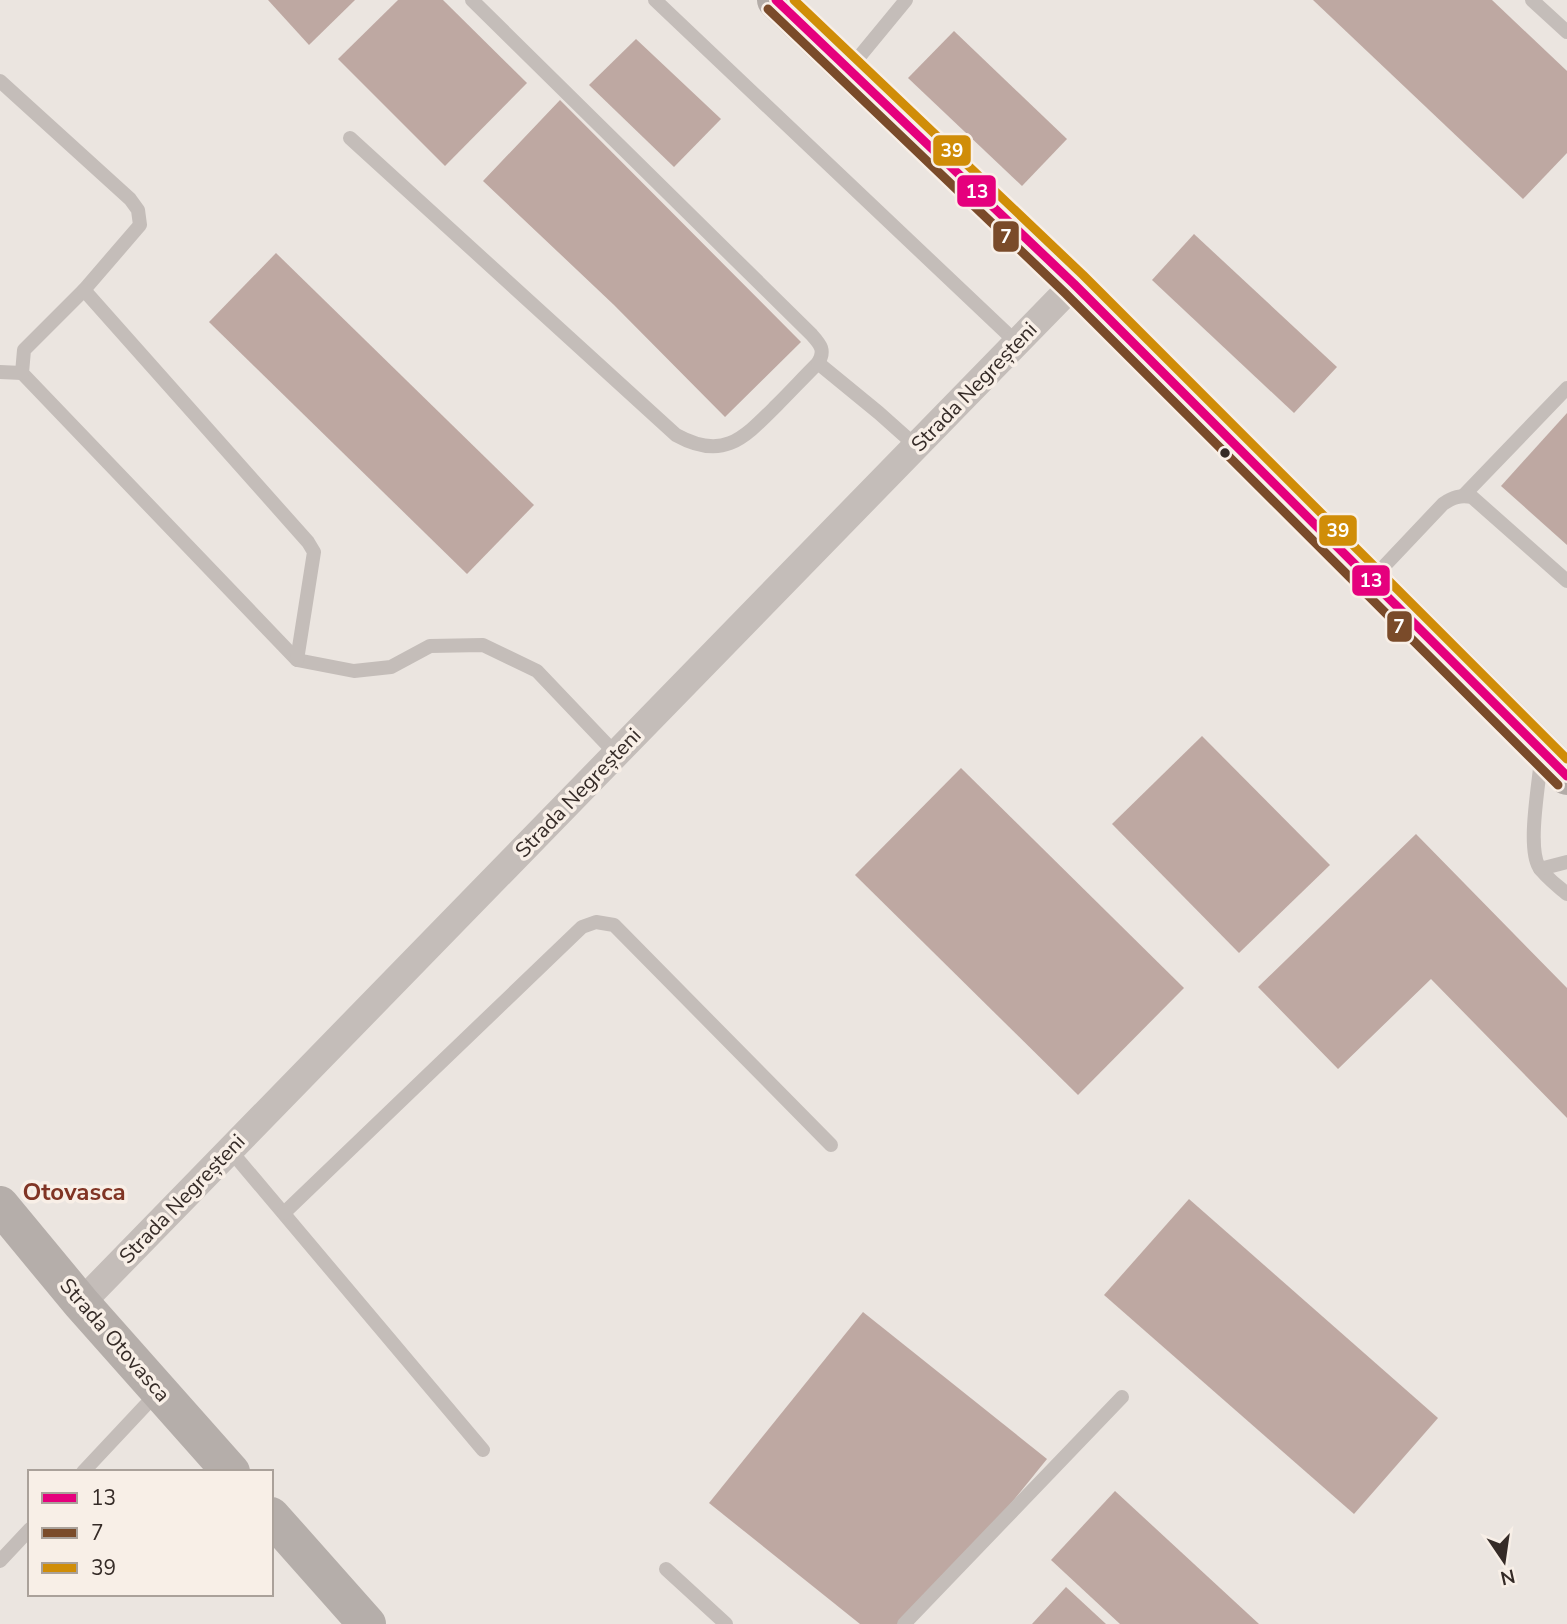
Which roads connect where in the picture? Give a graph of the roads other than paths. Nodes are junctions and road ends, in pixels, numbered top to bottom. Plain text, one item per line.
1 (472, 0) edge
2 (655, 0) edge
3 (776, 0) edge
4 (906, 0) edge
5 (1532, 0) edge
6 (1567, 32) edge
7 (849, 69) junction
8 (0, 81) edge
9 (350, 138) dead end
10 (1074, 284) junction
11 (84, 290) junction
12 (1017, 343) junction
13 (818, 363) junction
14 (0, 372) edge
15 (22, 373) junction
16 (1567, 388) edge
17 (916, 446) junction
18 (1463, 496) junction
19 (1371, 580) junction
20 (1567, 581) edge
21 (297, 660) junction
22 (616, 754) junction
23 (1554, 763) edge
24 (1567, 862) edge
25 (1540, 869) junction
26 (1567, 894) edge
27 (831, 1145) dead end
28 (230, 1150) junction
29 (0, 1206) edge
30 (284, 1213) junction
31 (81, 1303) junction
32 (159, 1391) junction
33 (1122, 1397) dead end
34 (483, 1450) dead end
35 (85, 1470) edge
36 (230, 1470) edge
37 (273, 1518) edge
38 (28, 1531) edge
39 (0, 1561) edge
40 (666, 1569) dead end
41 (356, 1616) edge
42 (726, 1624) edge
43 (904, 1624) edge

1 - 13 lane
2 - 12 lane
3 - 7 main road
4 - 7 lane
5 - 6 lane
7 - 10 main road
8 - 11 lane
9 - 13 lane
10 - 12 street, Strada Negreșteni
10 - 19 main road
11 - 15 lane
11 - 21 lane
12 - 17 street, Strada Negreșteni
13 - 17 lane
14 - 15 lane
15 - 21 lane
16 - 18 lane
17 - 22 street, Strada Negreșteni
18 - 19 lane
18 - 20 lane
19 - 23 main road
21 - 22 lane
22 - 28 street, Strada Negreșteni
23 - 25 lane
24 - 25 lane
25 - 26 lane
27 - 30 lane
28 - 30 lane
28 - 31 street, Strada Negreșteni
29 - 31 street, Strada Otovasca
30 - 34 lane
31 - 32 street, Strada Otovasca
32 - 35 lane
32 - 36 street, Strada Otovasca
33 - 43 lane
37 - 41 street
38 - 39 lane
40 - 42 lane

